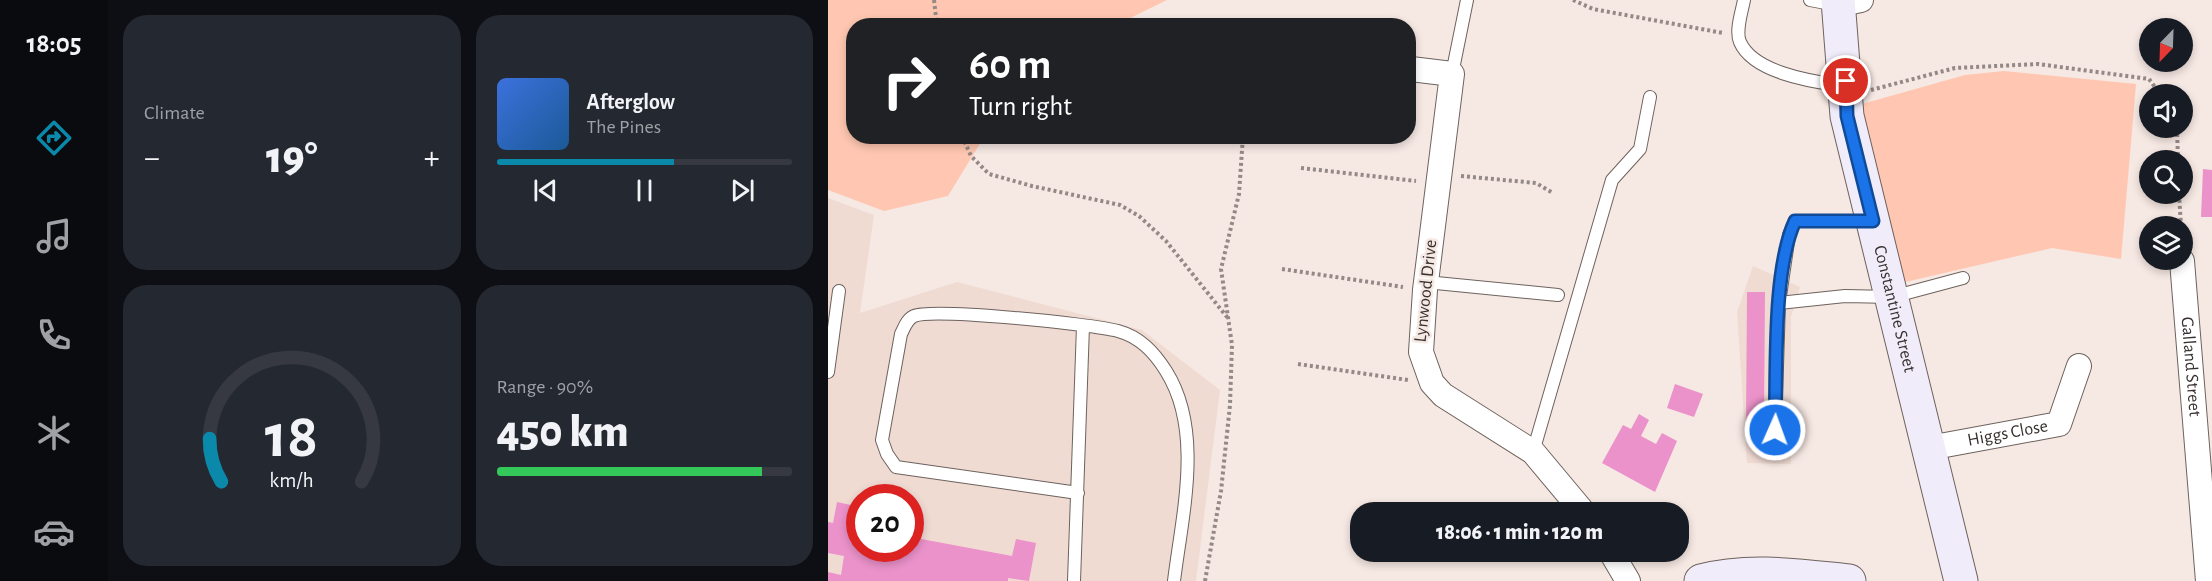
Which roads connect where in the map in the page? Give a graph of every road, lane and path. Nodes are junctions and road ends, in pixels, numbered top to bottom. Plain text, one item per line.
1 (934, 0) edge
2 (1467, 0) edge
3 (1573, 0) edge
4 (1744, 0) edge
5 (1836, 1) edge
6 (936, 18) edge
7 (1730, 35) dead end
8 (1416, 70) edge
9 (1452, 74) junction
10 (2153, 84) edge
11 (1842, 90) junction
12 (1650, 97) dead end
13 (966, 144) edge
14 (1242, 144) edge
15 (1300, 168) dead end
16 (1439, 178) junction
17 (1553, 193) dead end
18 (1873, 221) junction
19 (1282, 269) dead end
20 (2183, 270) edge
21 (1963, 278) dead end
22 (1425, 286) junction
23 (839, 291) dead end
24 (1558, 295) dead end
25 (1892, 297) junction
26 (1779, 303) junction
27 (1228, 319) junction
28 (1083, 326) junction
29 (1298, 364) dead end
30 (2079, 366) dead end
31 (828, 372) edge
32 (1432, 383) junction
33 (1775, 430) dead end
34 (1929, 448) junction
35 (1533, 452) junction
36 (1078, 493) junction
37 (1575, 502) edge
38 (1617, 562) edge
39 (1790, 578) edge
40 (1074, 581) edge
41 (1174, 581) edge
42 (1205, 581) edge
43 (1628, 581) edge
44 (1701, 581) edge
45 (1849, 581) edge
46 (1961, 581) edge
47 (2208, 581) edge

1 - 6 path
2 - 9 lane
3 - 7 path
4 - 11 lane
5 - 11 street, Constantine Street
8 - 9 street
9 - 16 street, Lynwood Drive
10 - 11 path
11 - 18 street, Constantine Street
12 - 35 lane
13 - 27 path
14 - 27 path
15 - 16 path
16 - 17 path
16 - 22 street, Lynwood Drive
18 - 25 street, Constantine Street
18 - 26 lane
19 - 22 path
20 - 47 street, Galland Street
21 - 25 lane
22 - 24 lane
22 - 32 street, Lynwood Drive
23 - 31 lane
25 - 26 lane
25 - 34 street, Constantine Street
26 - 33 lane
27 - 42 path
28 - 36 lane
28 - 36 lane
28 - 41 lane
29 - 32 path
30 - 34 street, Higgs Close
32 - 35 street, Lynwood Drive
34 - 46 street, Constantine Street
35 - 37 street, Lynwood Drive
36 - 40 lane
38 - 43 street
39 - 44 street
39 - 45 street

